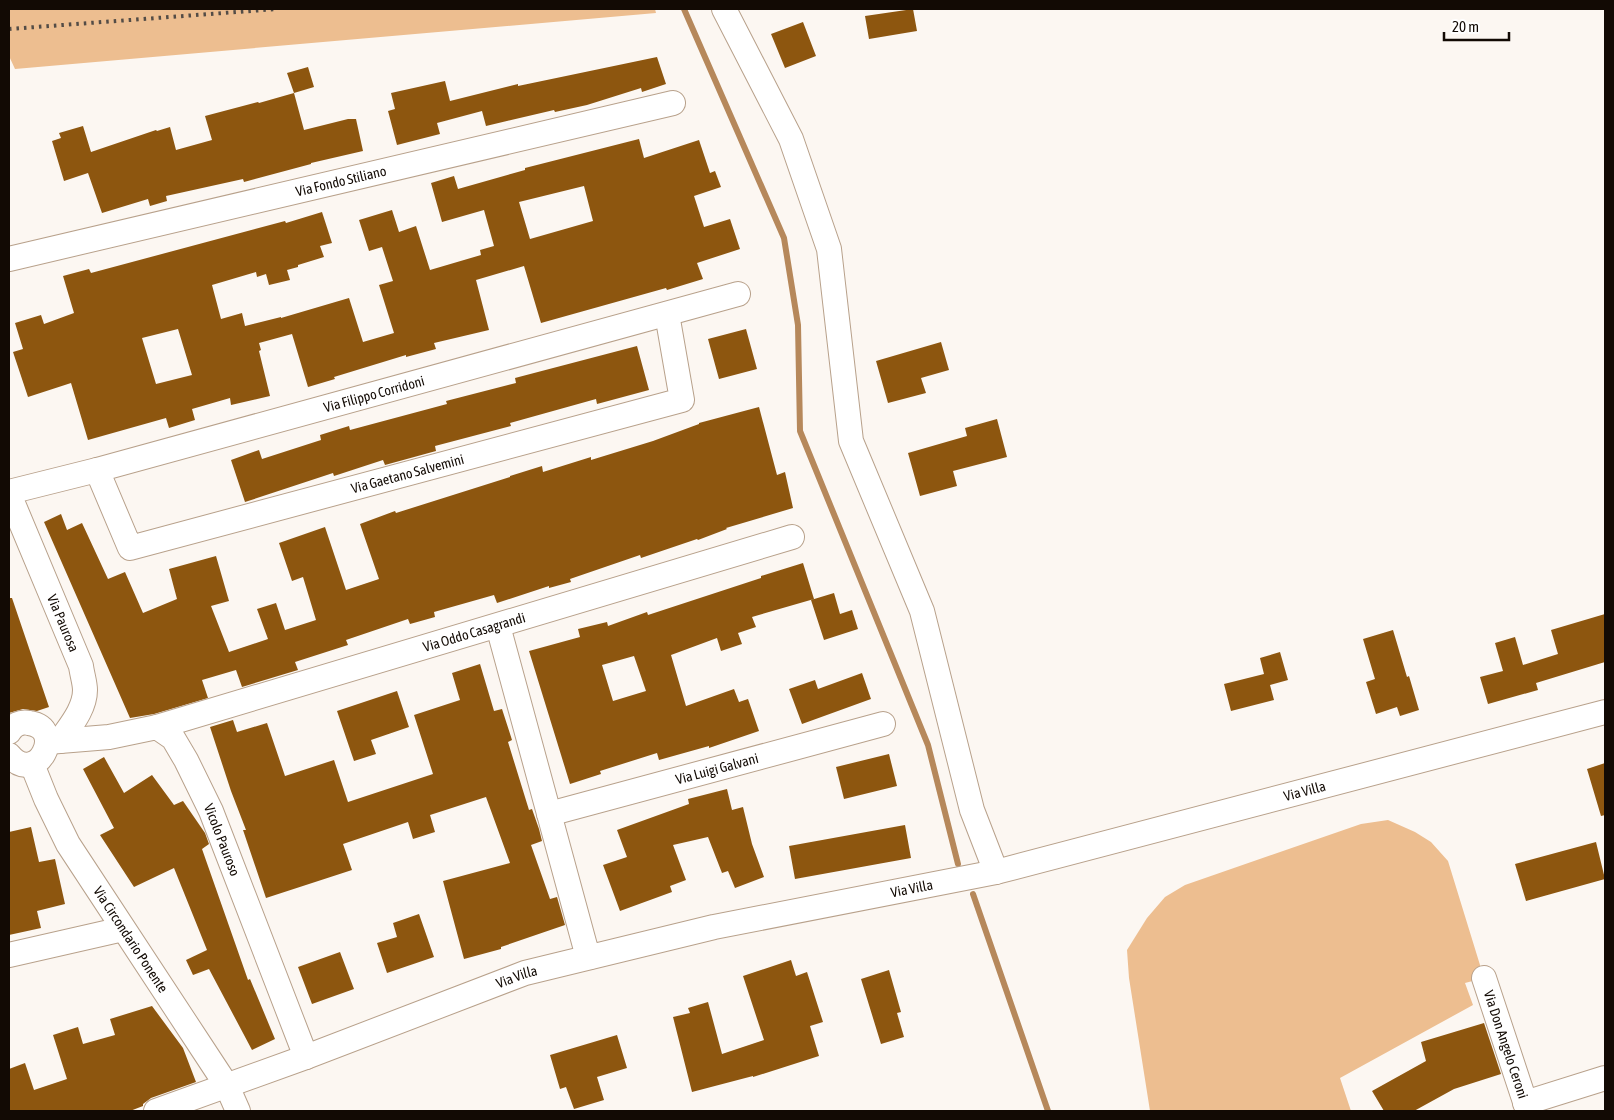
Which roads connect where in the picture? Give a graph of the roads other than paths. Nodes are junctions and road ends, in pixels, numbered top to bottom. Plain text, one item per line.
1 (724, 9) edge
2 (673, 103) dead end
3 (9, 260) edge
4 (738, 294) dead end
5 (667, 314) junction
6 (97, 470) junction
7 (9, 493) edge
8 (792, 537) dead end
9 (498, 626) junction
10 (1605, 712) edge
11 (883, 724) dead end
12 (157, 727) junction
13 (9, 732) edge
14 (53, 742) junction
15 (9, 755) edge
16 (32, 764) junction
17 (550, 814) junction
18 (996, 872) junction
19 (123, 929) junction
20 (9, 955) edge
21 (590, 957) junction
22 (1484, 978) dead end
23 (306, 1057) junction
24 (1605, 1078) edge
25 (226, 1086) junction
26 (1526, 1107) edge
27 (156, 1111) edge
28 (238, 1111) edge

1 - 18 street
2 - 3 street, Via Fondo Stiliano
4 - 5 street, Via Filippo Corridoni
5 - 6 street, Via Filippo Corridoni
5 - 6 street, Via Gaetano Salvemini
6 - 7 street, Via Filippo Corridoni
7 - 14 street, Via Paurosa
8 - 9 street, Via Oddo Casagrandi
9 - 12 street, Via Oddo Casagrandi
9 - 17 street
10 - 18 street, Via Villa
11 - 17 street, Via Luigi Galvani
12 - 14 street
12 - 23 street, Vicolo Pauroso
13 - 14 street
14 - 16 street, Via Paurosa
15 - 16 street
16 - 19 street, Via Circondario Ponente
17 - 21 street
18 - 21 street, Via Villa
19 - 20 street
19 - 25 street, Via Circondario Ponente
21 - 23 street, Via Villa
22 - 26 street, Via Don Angelo Ceroni
23 - 25 street, Via Villa
24 - 26 street
25 - 27 street, Via Villa
25 - 28 street, Via Circondario Ponente

